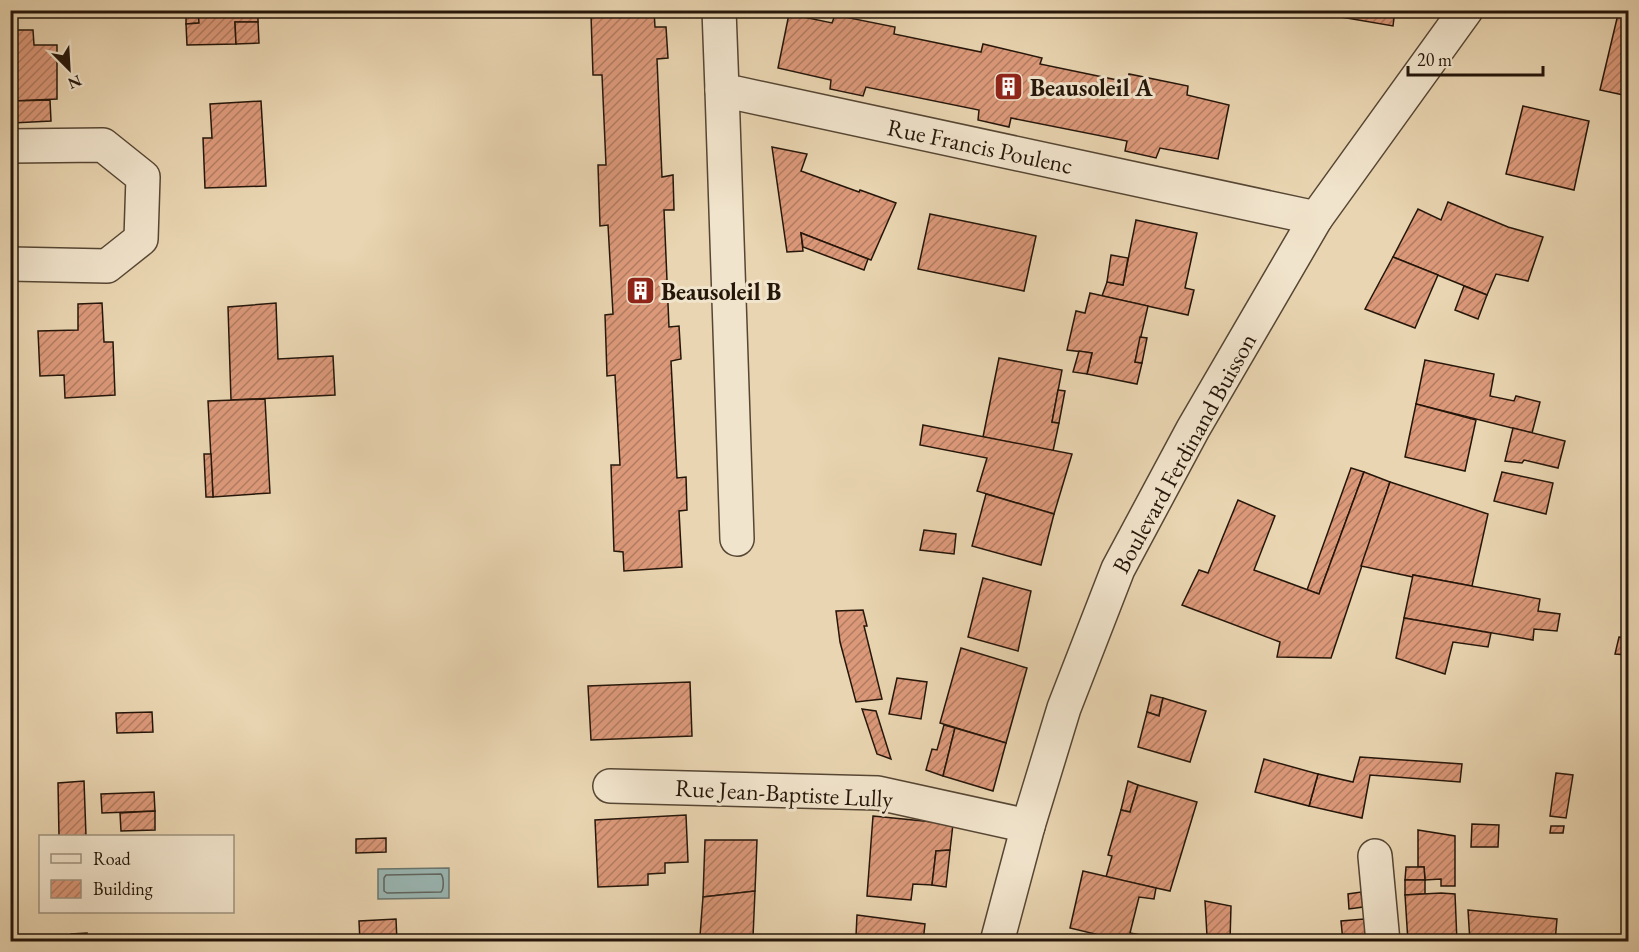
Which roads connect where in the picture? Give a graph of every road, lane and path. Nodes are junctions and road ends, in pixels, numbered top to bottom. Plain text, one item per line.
1 (719, 10) edge
2 (1466, 10) edge
3 (722, 90) junction
4 (10, 146) edge
5 (1316, 218) junction
6 (10, 264) edge
7 (737, 539) dead end
8 (610, 786) dead end
9 (1028, 826) junction
10 (1375, 856) dead end
11 (997, 942) edge
12 (1383, 942) edge

1 - 3 street
2 - 5 street, Boulevard Ferdinand Buisson
3 - 5 street, Rue Francis Poulenc
3 - 7 street
4 - 6 street
5 - 9 street, Boulevard Ferdinand Buisson
8 - 9 street, Rue Jean-Baptiste Lully
9 - 11 street, Boulevard Ferdinand Buisson
10 - 12 street

